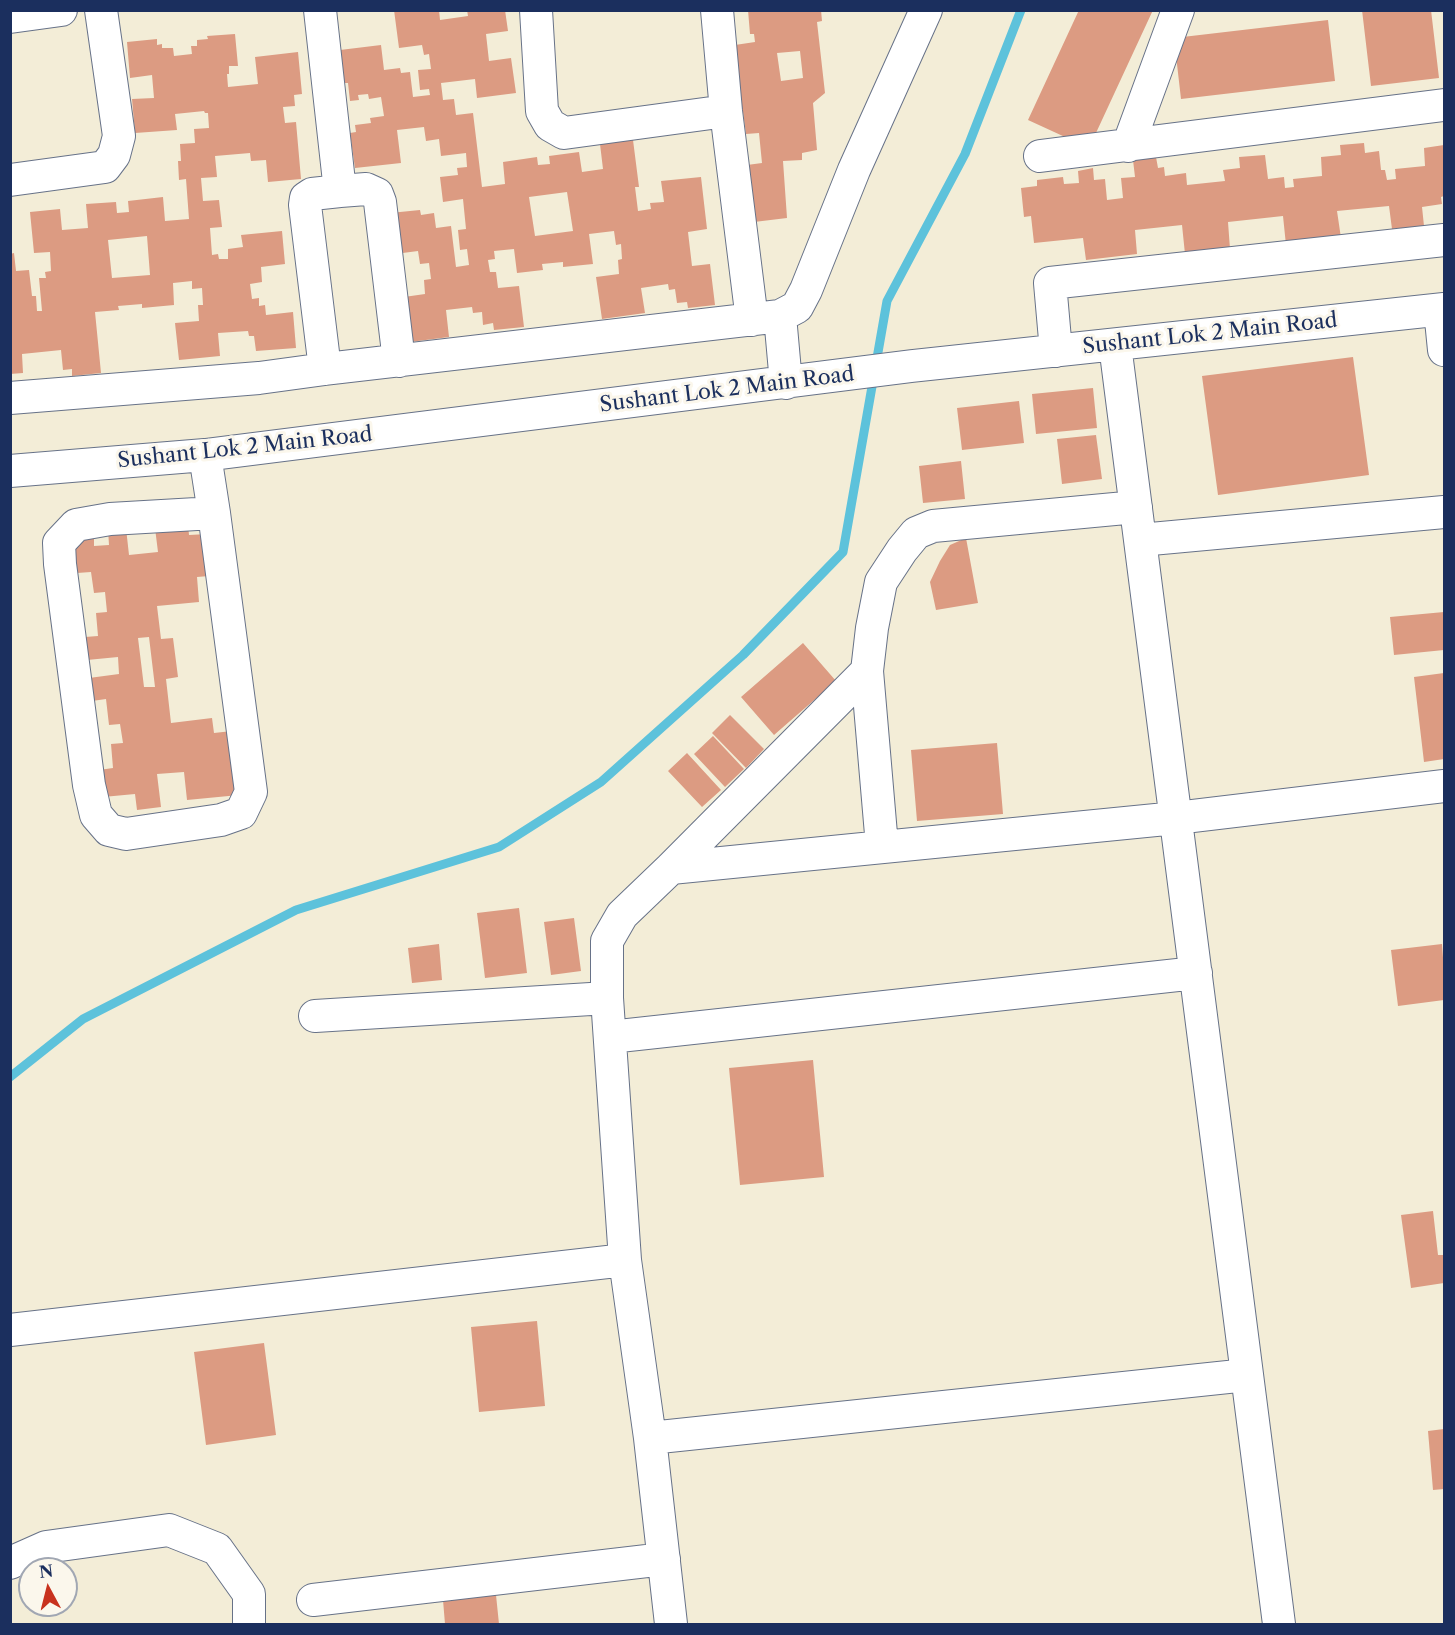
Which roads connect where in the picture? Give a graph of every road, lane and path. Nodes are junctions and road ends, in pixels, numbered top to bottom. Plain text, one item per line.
1 (61, 10) edge
2 (100, 10) edge
3 (320, 10) edge
4 (536, 10) edge
5 (717, 10) edge
6 (926, 10) edge
7 (1178, 10) edge
8 (10, 17) edge
9 (1444, 105) edge
10 (726, 111) junction
11 (1128, 146) junction
12 (1040, 156) dead end
13 (10, 180) edge
14 (340, 191) junction
15 (1444, 240) edge
16 (1442, 309) edge
17 (766, 318) junction
18 (1115, 345) junction
19 (1444, 350) edge
20 (1056, 351) junction
21 (399, 361) junction
22 (325, 369) junction
23 (786, 383) junction
24 (10, 398) edge
25 (205, 455) junction
26 (10, 471) edge
27 (1136, 507) junction
28 (1444, 512) edge
29 (214, 513) junction
30 (1140, 540) junction
31 (867, 671) junction
32 (1444, 786) edge
33 (1176, 818) junction
34 (882, 846) junction
35 (671, 868) junction
36 (1196, 973) junction
37 (607, 998) junction
38 (315, 1016) dead end
39 (610, 1037) junction
40 (625, 1260) junction
41 (10, 1330) edge
42 (1247, 1375) junction
43 (650, 1438) junction
44 (664, 1560) junction
45 (10, 1563) edge
46 (313, 1600) dead end
47 (249, 1624) edge
48 (671, 1624) edge
49 (1279, 1624) edge

1 - 8 street
2 - 13 street
3 - 14 street
4 - 10 street
5 - 10 street
6 - 17 street
7 - 11 street
9 - 11 street
10 - 17 street
11 - 12 street
14 - 21 street
14 - 22 street
15 - 20 street
16 - 18 street, Sushant Lok 2 Main Road
16 - 19 street
17 - 21 street
17 - 23 street
18 - 20 street, Sushant Lok 2 Main Road
18 - 27 street
20 - 23 street, Sushant Lok 2 Main Road
21 - 22 street
22 - 24 street
23 - 25 street, Sushant Lok 2 Main Road
25 - 26 street, Sushant Lok 2 Main Road
25 - 29 street
27 - 30 street
27 - 31 street
28 - 30 street
29 - 29 street
30 - 33 street
31 - 34 street
31 - 35 street
32 - 33 street
33 - 34 street
33 - 36 street
34 - 35 street
35 - 37 street
36 - 39 street
36 - 42 street
37 - 38 street
37 - 39 street
39 - 40 street
40 - 41 street
40 - 43 street
42 - 43 street
42 - 49 street
43 - 44 street
44 - 46 street
44 - 48 street
45 - 47 street

